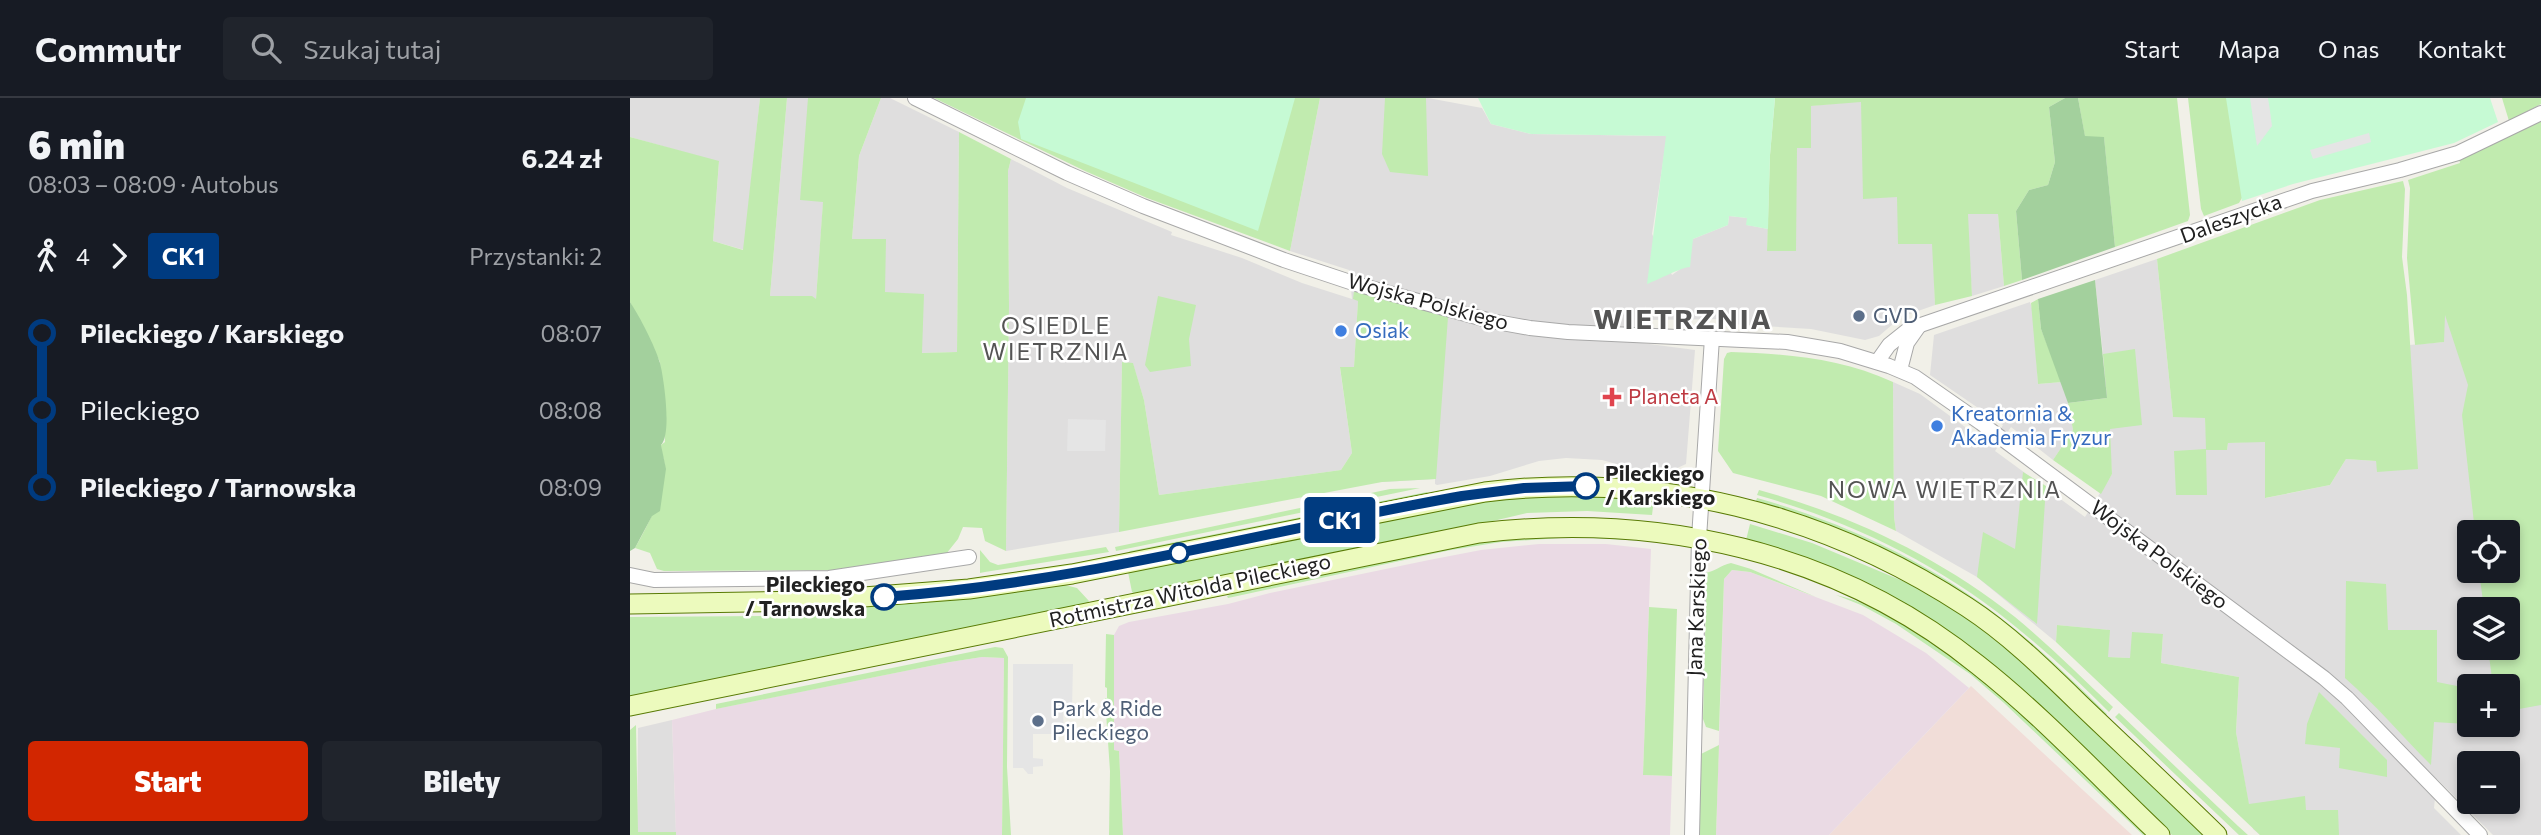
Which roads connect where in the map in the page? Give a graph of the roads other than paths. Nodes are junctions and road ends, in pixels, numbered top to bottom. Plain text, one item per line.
1 (915, 98) edge
2 (2541, 113) edge
3 (1920, 325) junction
4 (1712, 338) junction
5 (1877, 362) junction
6 (1900, 370) junction
7 (1702, 498) junction
8 (1699, 538) junction
9 (969, 558) dead end
10 (636, 572) edge
11 (633, 601) edge
12 (631, 707) edge
13 (1692, 835) edge
14 (2160, 835) edge
15 (2217, 835) edge
16 (2480, 835) edge

1 - 4 street, Wojska Polskiego
2 - 3 street, Daleszycka
3 - 5 street, Daleszycka
3 - 6 street
4 - 5 street, Wojska Polskiego
4 - 7 street, Jana Karskiego
5 - 6 street, Wojska Polskiego
6 - 16 street, Wojska Polskiego
7 - 8 street, Jana Karskiego
7 - 11 main road, Rotmistrza Witolda Pileckiego
7 - 15 main road, Rotmistrza Witolda Pileckiego
8 - 12 main road, Rotmistrza Witolda Pileckiego
8 - 13 street, Jana Karskiego
8 - 14 main road, Rotmistrza Witolda Pileckiego
9 - 10 street

